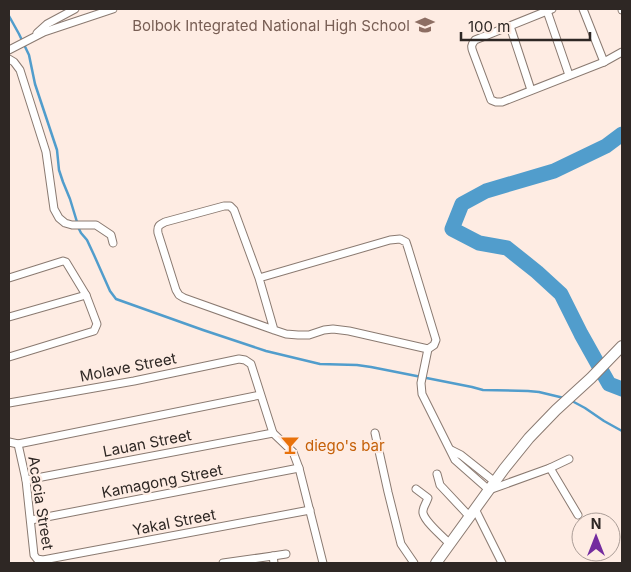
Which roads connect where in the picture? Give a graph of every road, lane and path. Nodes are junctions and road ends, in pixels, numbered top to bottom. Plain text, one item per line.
1 (75, 9) edge
2 (113, 9) edge
3 (583, 9) edge
4 (550, 10) edge
5 (510, 26) junction
6 (12, 48) edge
7 (622, 52) edge
8 (9, 59) edge
9 (604, 62) junction
10 (569, 75) junction
11 (531, 90) junction
12 (114, 243) dead end
13 (9, 278) edge
14 (259, 278) junction
15 (86, 295) junction
16 (9, 317) edge
17 (274, 330) junction
18 (622, 346) edge
19 (428, 349) junction
20 (9, 357) edge
21 (260, 395) junction
22 (9, 403) edge
23 (273, 433) junction
24 (375, 433) dead end
25 (9, 442) edge
26 (18, 444) junction
27 (569, 459) dead end
28 (299, 468) junction
29 (550, 468) junction
30 (437, 474) dead end
31 (26, 480) junction
32 (492, 486) junction
33 (416, 489) dead end
34 (310, 510) junction
35 (576, 512) edge
36 (473, 513) junction
37 (31, 520) junction
38 (450, 544) junction
39 (286, 554) dead end
40 (43, 560) joint
41 (273, 560) edge
42 (247, 561) edge
43 (223, 563) edge
44 (323, 563) edge
45 (414, 563) edge
46 (436, 563) edge
47 (502, 563) edge

1 - 6 street
2 - 6 street
3 - 9 street
4 - 5 street
4 - 10 street
5 - 11 street
5 - 11 street
7 - 9 street
8 - 12 street
9 - 10 street
10 - 11 street
13 - 15 street
14 - 17 street
14 - 17 street
14 - 19 street
15 - 16 street
15 - 20 street
17 - 19 street
18 - 32 main road
19 - 32 street
21 - 22 street, Molave Street
21 - 23 street
21 - 26 street
23 - 28 street
23 - 31 street, Lauan Street
24 - 45 street
25 - 26 street
26 - 31 street, Acacia Street
27 - 29 street
28 - 34 street
28 - 37 street, Kamagong Street
29 - 32 street
29 - 35 street
30 - 36 street
31 - 37 street, Acacia Street
32 - 36 main road
33 - 38 street
34 - 40 street, Yakal Street
34 - 44 street
36 - 38 main road
36 - 47 street
37 - 40 street, Acacia Street
38 - 46 main road
39 - 41 street
41 - 42 street
42 - 43 street

